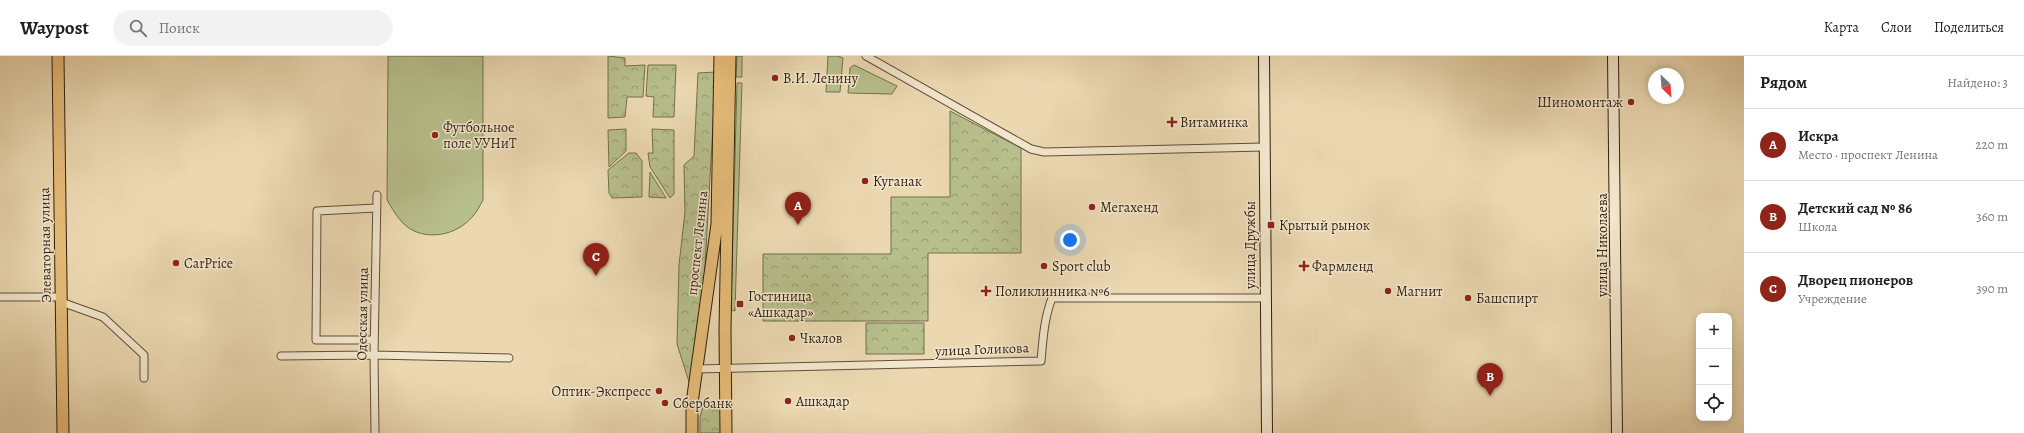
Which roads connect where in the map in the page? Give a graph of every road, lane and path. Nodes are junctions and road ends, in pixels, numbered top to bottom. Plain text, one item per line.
1 (58, 56) edge
2 (720, 56) edge
3 (730, 56) edge
4 (866, 56) edge
5 (1264, 56) edge
6 (1613, 56) edge
7 (1264, 147) junction
8 (377, 195) dead end
9 (376, 208) junction
10 (0, 297) edge
11 (1264, 298) junction
12 (61, 300) junction
13 (374, 340) junction
14 (374, 355) junction
15 (281, 356) dead end
16 (509, 358) dead end
17 (725, 369) junction
18 (696, 370) junction
19 (144, 378) dead end
20 (63, 433) edge
21 (375, 433) edge
22 (692, 433) edge
23 (726, 433) edge
24 (1267, 433) edge
25 (1617, 433) edge

1 - 12 main road, Элеваторная улица
2 - 18 main road, проспект Ленина
3 - 17 main road, проспект Ленина
4 - 7 street
5 - 7 main road, улица Дружбы
6 - 25 main road, улица Николаева
7 - 11 main road, улица Дружбы
8 - 9 street, Одесская улица
9 - 13 street, Одесская улица
9 - 13 street
10 - 12 street
11 - 17 street, улица Голикова
11 - 24 main road, улица Дружбы
12 - 19 street
12 - 20 main road, Элеваторная улица
13 - 14 street, Одесская улица
14 - 15 street
14 - 16 street
14 - 21 street, Одесская улица
17 - 18 street, улица Голикова
17 - 23 main road, проспект Ленина
18 - 22 main road, проспект Ленина

